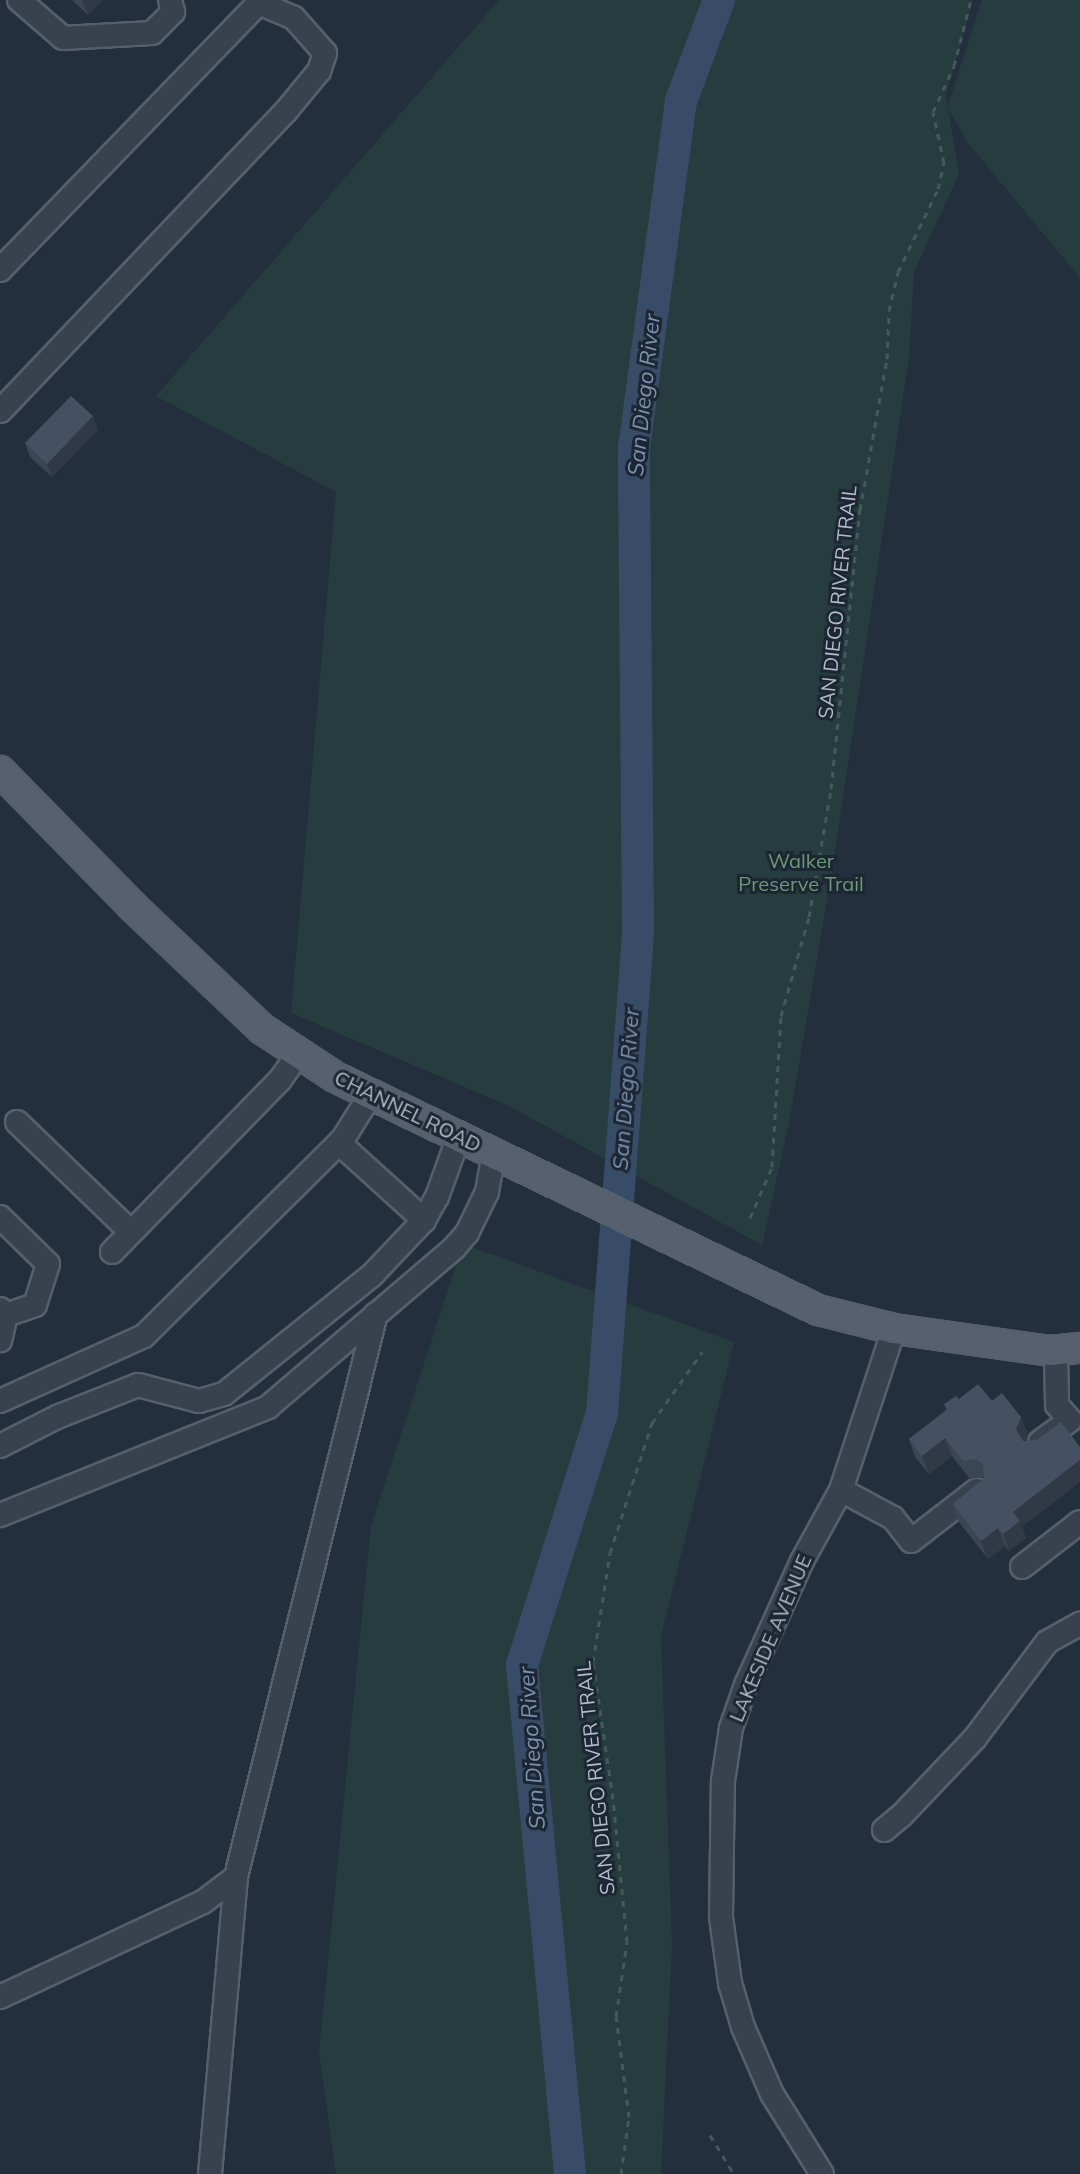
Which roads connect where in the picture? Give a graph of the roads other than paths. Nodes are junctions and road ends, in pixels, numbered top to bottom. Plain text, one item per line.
1 (19, 0) edge
2 (170, 0) edge
3 (0, 270) edge
4 (0, 411) edge
5 (0, 771) edge
6 (299, 1053) junction
7 (371, 1094) junction
8 (17, 1122) dead end
9 (459, 1136) junction
10 (339, 1143) junction
11 (494, 1153) junction
12 (0, 1217) edge
13 (424, 1220) junction
14 (131, 1232) junction
15 (112, 1252) dead end
16 (3, 1312) edge
17 (376, 1314) junction
18 (894, 1329) junction
19 (0, 1340) edge
20 (1068, 1349) edge
21 (0, 1401) edge
22 (0, 1446) edge
23 (1036, 1446) edge
24 (841, 1490) junction
25 (978, 1490) edge
26 (0, 1515) edge
27 (1080, 1522) edge
28 (1022, 1567) dead end
29 (1080, 1624) edge
30 (884, 1830) dead end
31 (236, 1877) junction
32 (0, 1997) edge
33 (210, 2174) edge
34 (822, 2174) edge

1 - 2 street
3 - 4 street
5 - 6 main road, CHANNEL ROAD
6 - 7 main road, CHANNEL ROAD
6 - 14 street
7 - 9 main road, CHANNEL ROAD
7 - 10 street
8 - 14 street
9 - 11 main road, CHANNEL ROAD
9 - 13 street
10 - 13 street
10 - 21 street
11 - 17 street
11 - 18 main road, CHANNEL ROAD
12 - 16 street
13 - 22 street
14 - 15 street
16 - 19 street
17 - 26 street
17 - 31 street
18 - 20 main road
18 - 24 street, LAKESIDE AVENUE
20 - 23 street
24 - 25 street
24 - 34 street, LAKESIDE AVENUE
27 - 28 street
29 - 30 street
31 - 32 street
31 - 33 street

